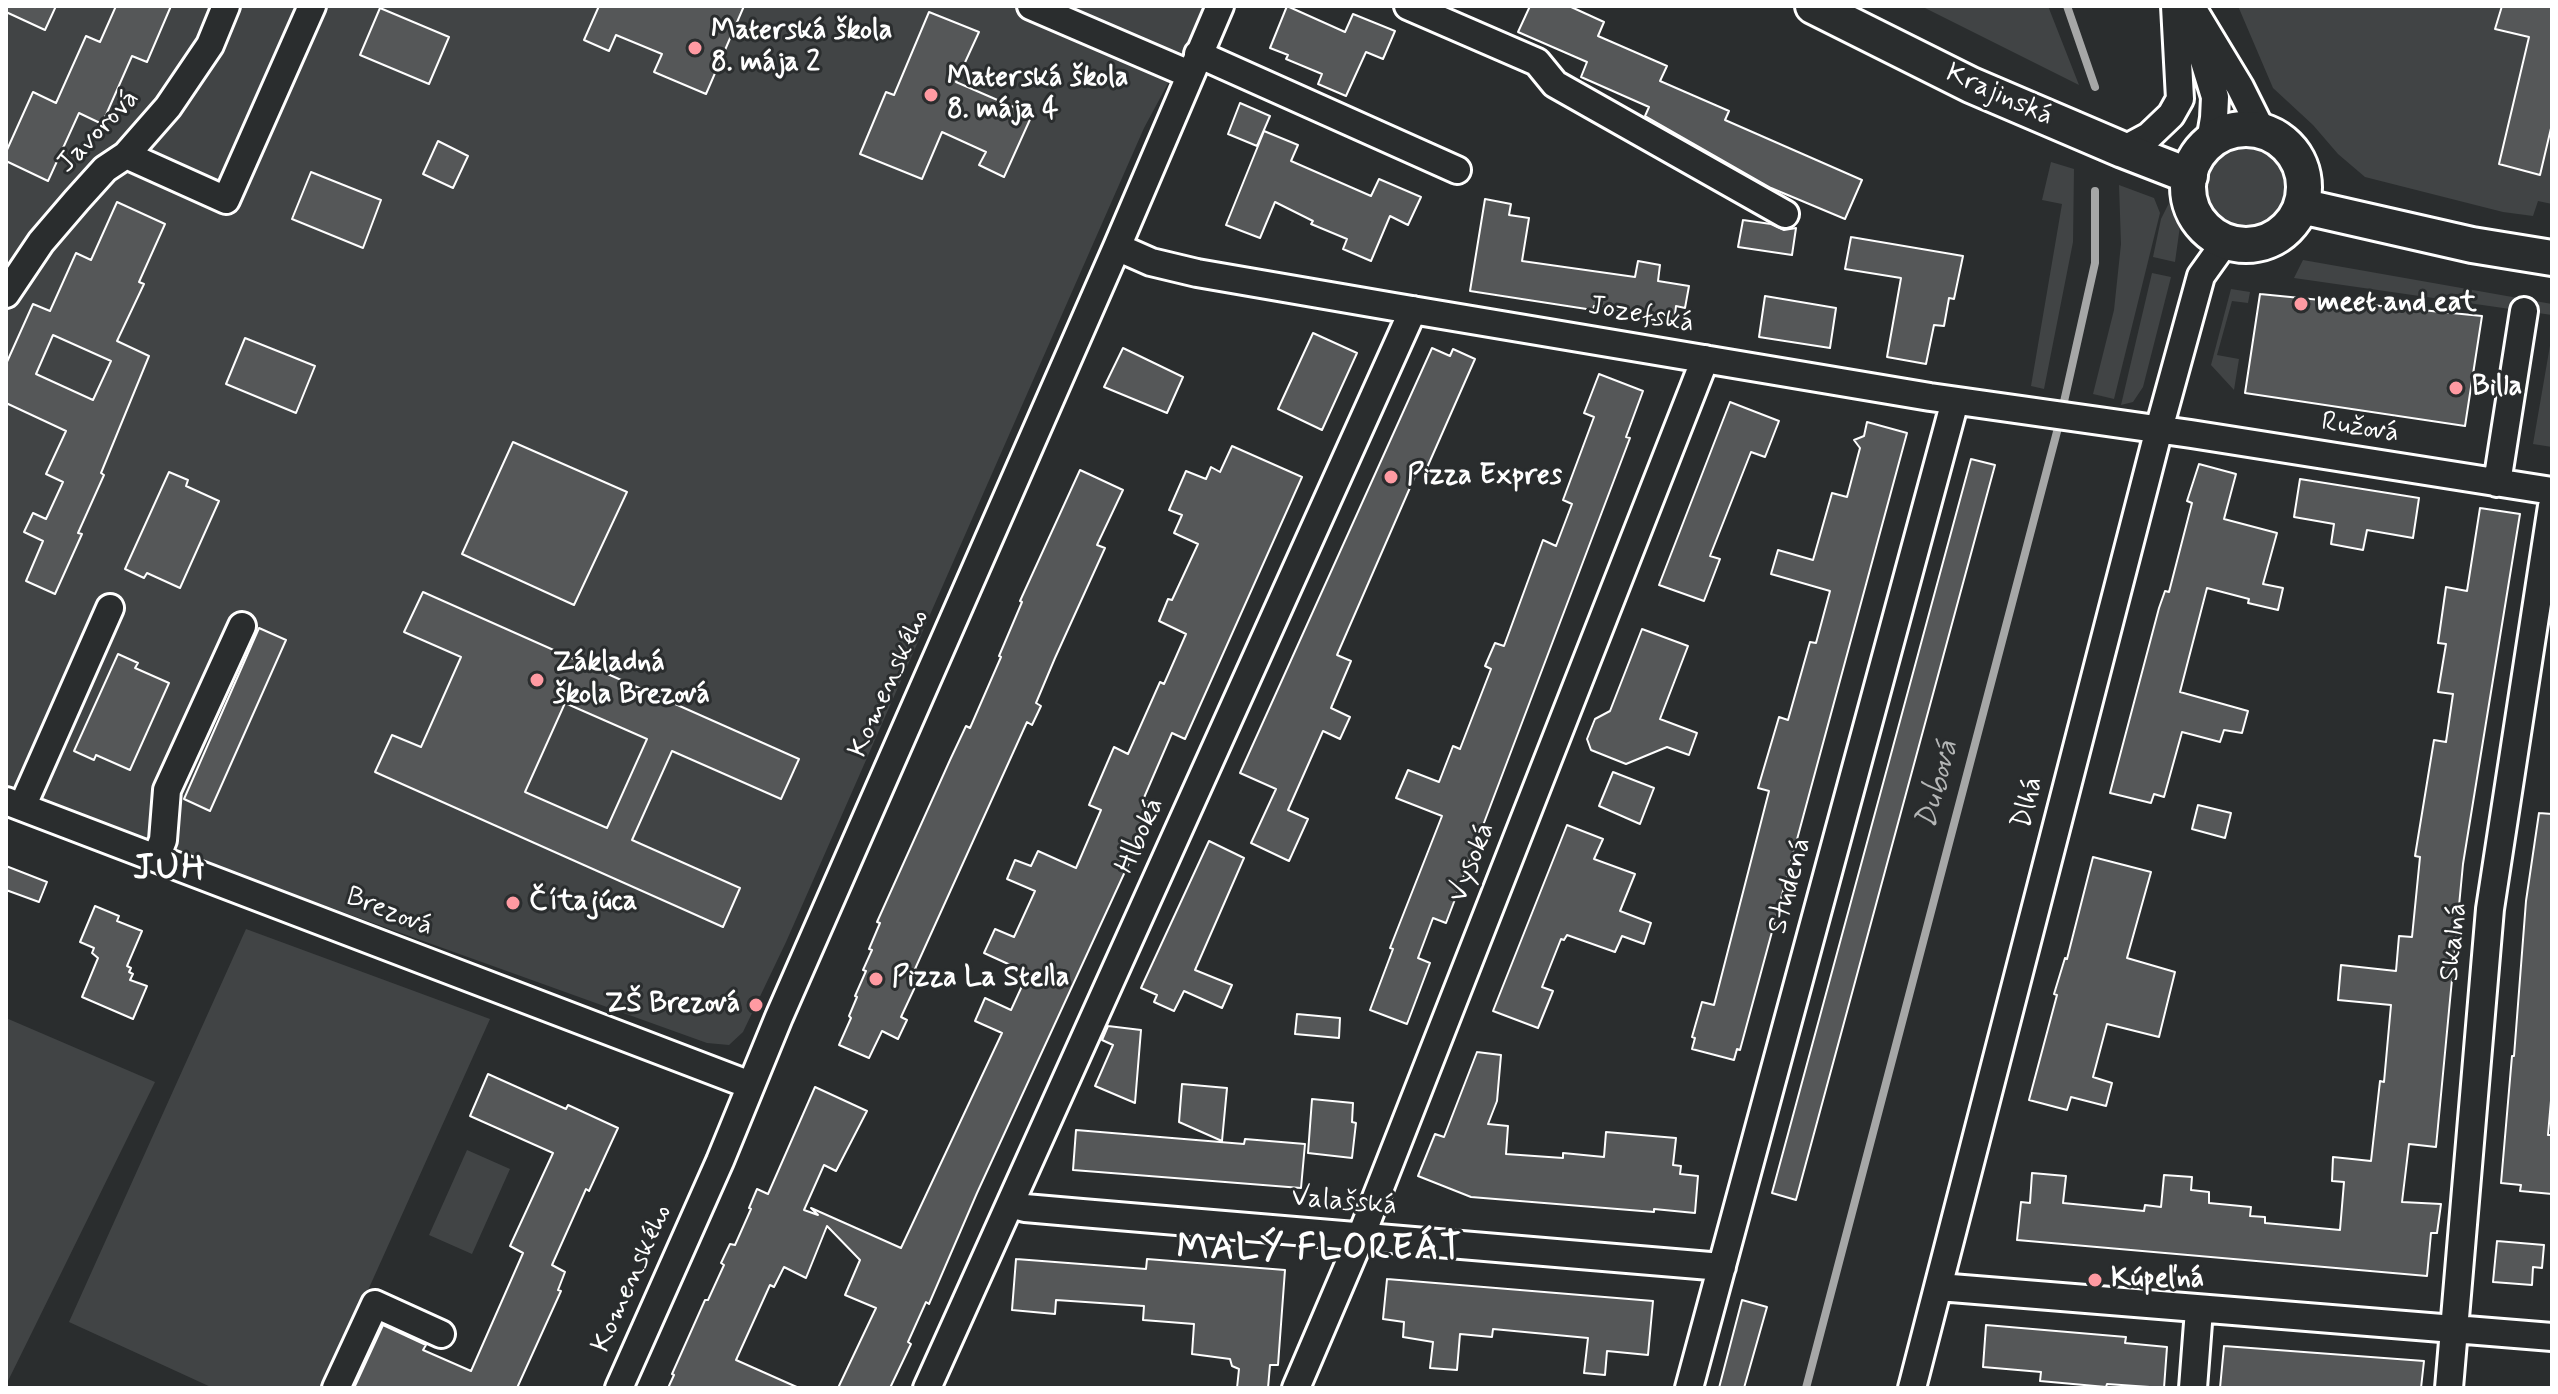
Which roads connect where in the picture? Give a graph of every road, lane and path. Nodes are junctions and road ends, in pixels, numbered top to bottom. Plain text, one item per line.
1 (226, 6) edge
2 (312, 6) edge
3 (1031, 6) edge
4 (1220, 6) edge
5 (1408, 6) edge
6 (1813, 6) edge
7 (2175, 6) edge
8 (2185, 6) edge
9 (2191, 6) edge
10 (1193, 64) junction
11 (2262, 131) junction
12 (2210, 142) junction
13 (2123, 150) junction
14 (126, 155) junction
15 (1457, 170) dead end
16 (2190, 176) junction
17 (2301, 206) junction
18 (1785, 214) dead end
19 (2226, 241) junction
20 (1117, 247) junction
21 (2552, 258) edge
22 (6, 294) edge
23 (1413, 310) junction
24 (2524, 311) dead end
25 (1705, 359) junction
26 (1955, 401) junction
27 (2159, 429) junction
28 (2497, 483) junction
29 (2552, 491) edge
30 (2552, 506) edge
31 (110, 608) dead end
32 (242, 626) dead end
33 (14, 804) edge
34 (156, 858) junction
35 (750, 1085) junction
36 (1010, 1204) junction
37 (1361, 1236) junction
38 (1722, 1267) junction
39 (1939, 1287) junction
40 (2199, 1310) junction
41 (2454, 1329) junction
42 (441, 1334) dead end
43 (2552, 1337) edge
44 (336, 1388) edge
45 (619, 1388) edge
46 (927, 1388) edge
47 (1296, 1388) edge
48 (1689, 1388) edge
49 (1912, 1388) edge
50 (2193, 1388) edge
51 (2449, 1388) edge

1 - 14 street, Javorová
2 - 14 street
3 - 10 street
4 - 10 street, Komenského
5 - 18 street
6 - 13 main road, Krajinská
7 - 13 street
8 - 12 street
9 - 11 street
10 - 15 street
10 - 20 street, Komenského
11 - 12 main road
11 - 17 main road
12 - 16 main road
13 - 16 main road, Krajinská
14 - 22 street, Javorová
16 - 19 main road
17 - 19 main road
17 - 21 main road
19 - 27 street, Dlhá
20 - 23 street, Jozefská
20 - 35 street, Komenského
23 - 25 street, Jozefská
23 - 36 street, Hlboká
24 - 28 street
25 - 26 street, Jozefská
25 - 37 street, Vysoká
26 - 27 street, Jozefská
26 - 38 street, Studená
27 - 28 street, Ružová
27 - 39 street, Dlhá
28 - 29 street, Ružová
30 - 41 street, Skalná
31 - 33 street
32 - 34 street
33 - 34 street, Brezová
34 - 35 street, Brezová
35 - 45 street, Komenského
36 - 37 street, Valašská
36 - 46 street, Hlboká
37 - 38 street, Valašská
37 - 47 street, Vysoká
38 - 48 street, Studená
39 - 40 street
39 - 49 street, Dlhá
40 - 41 street
40 - 50 street
41 - 43 street
41 - 51 street, Skalná
42 - 44 street

